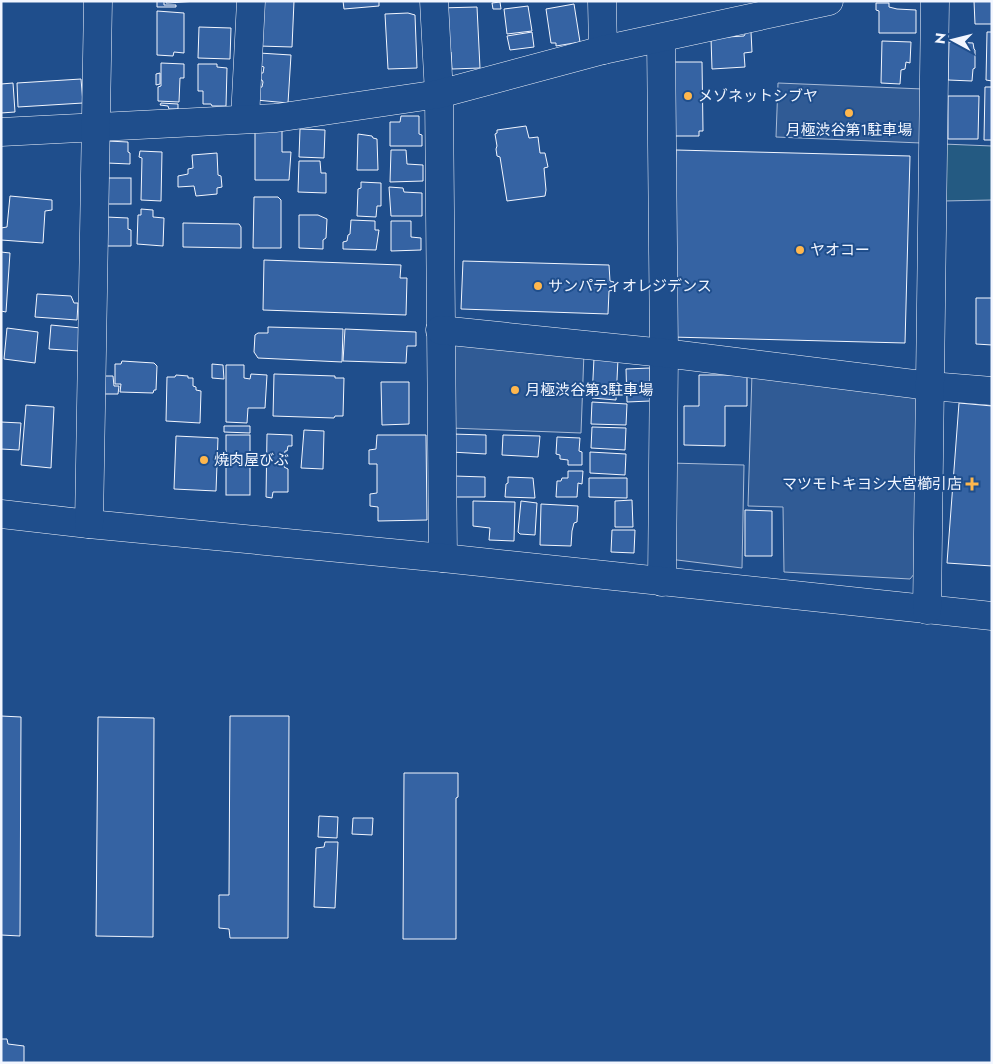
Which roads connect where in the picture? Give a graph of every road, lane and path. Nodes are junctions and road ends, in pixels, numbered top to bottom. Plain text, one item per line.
1 (98, 1) edge
2 (251, 1) edge
3 (434, 1) edge
4 (602, 1) edge
5 (829, 1) edge
6 (935, 1) edge
7 (661, 38) junction
8 (603, 50) junction
9 (439, 94) junction
10 (245, 118) junction
11 (96, 128) junction
12 (1, 132) edge
13 (440, 330) junction
14 (664, 353) junction
15 (930, 386) junction
16 (992, 391) edge
17 (1, 514) edge
18 (89, 524) junction
19 (443, 558) junction
20 (662, 582) junction
21 (927, 610) junction
22 (992, 616) edge

1 - 11 street
2 - 10 street
3 - 9 street
4 - 8 street
5 - 7 street
6 - 15 street
7 - 8 street
7 - 14 street
8 - 9 street
9 - 10 street
9 - 13 street
10 - 11 street
11 - 12 street
11 - 18 street
13 - 14 street
13 - 19 street
14 - 15 street
14 - 20 street
15 - 16 street
15 - 21 street
17 - 18 street
18 - 19 street
19 - 20 street
20 - 21 street
21 - 22 street

